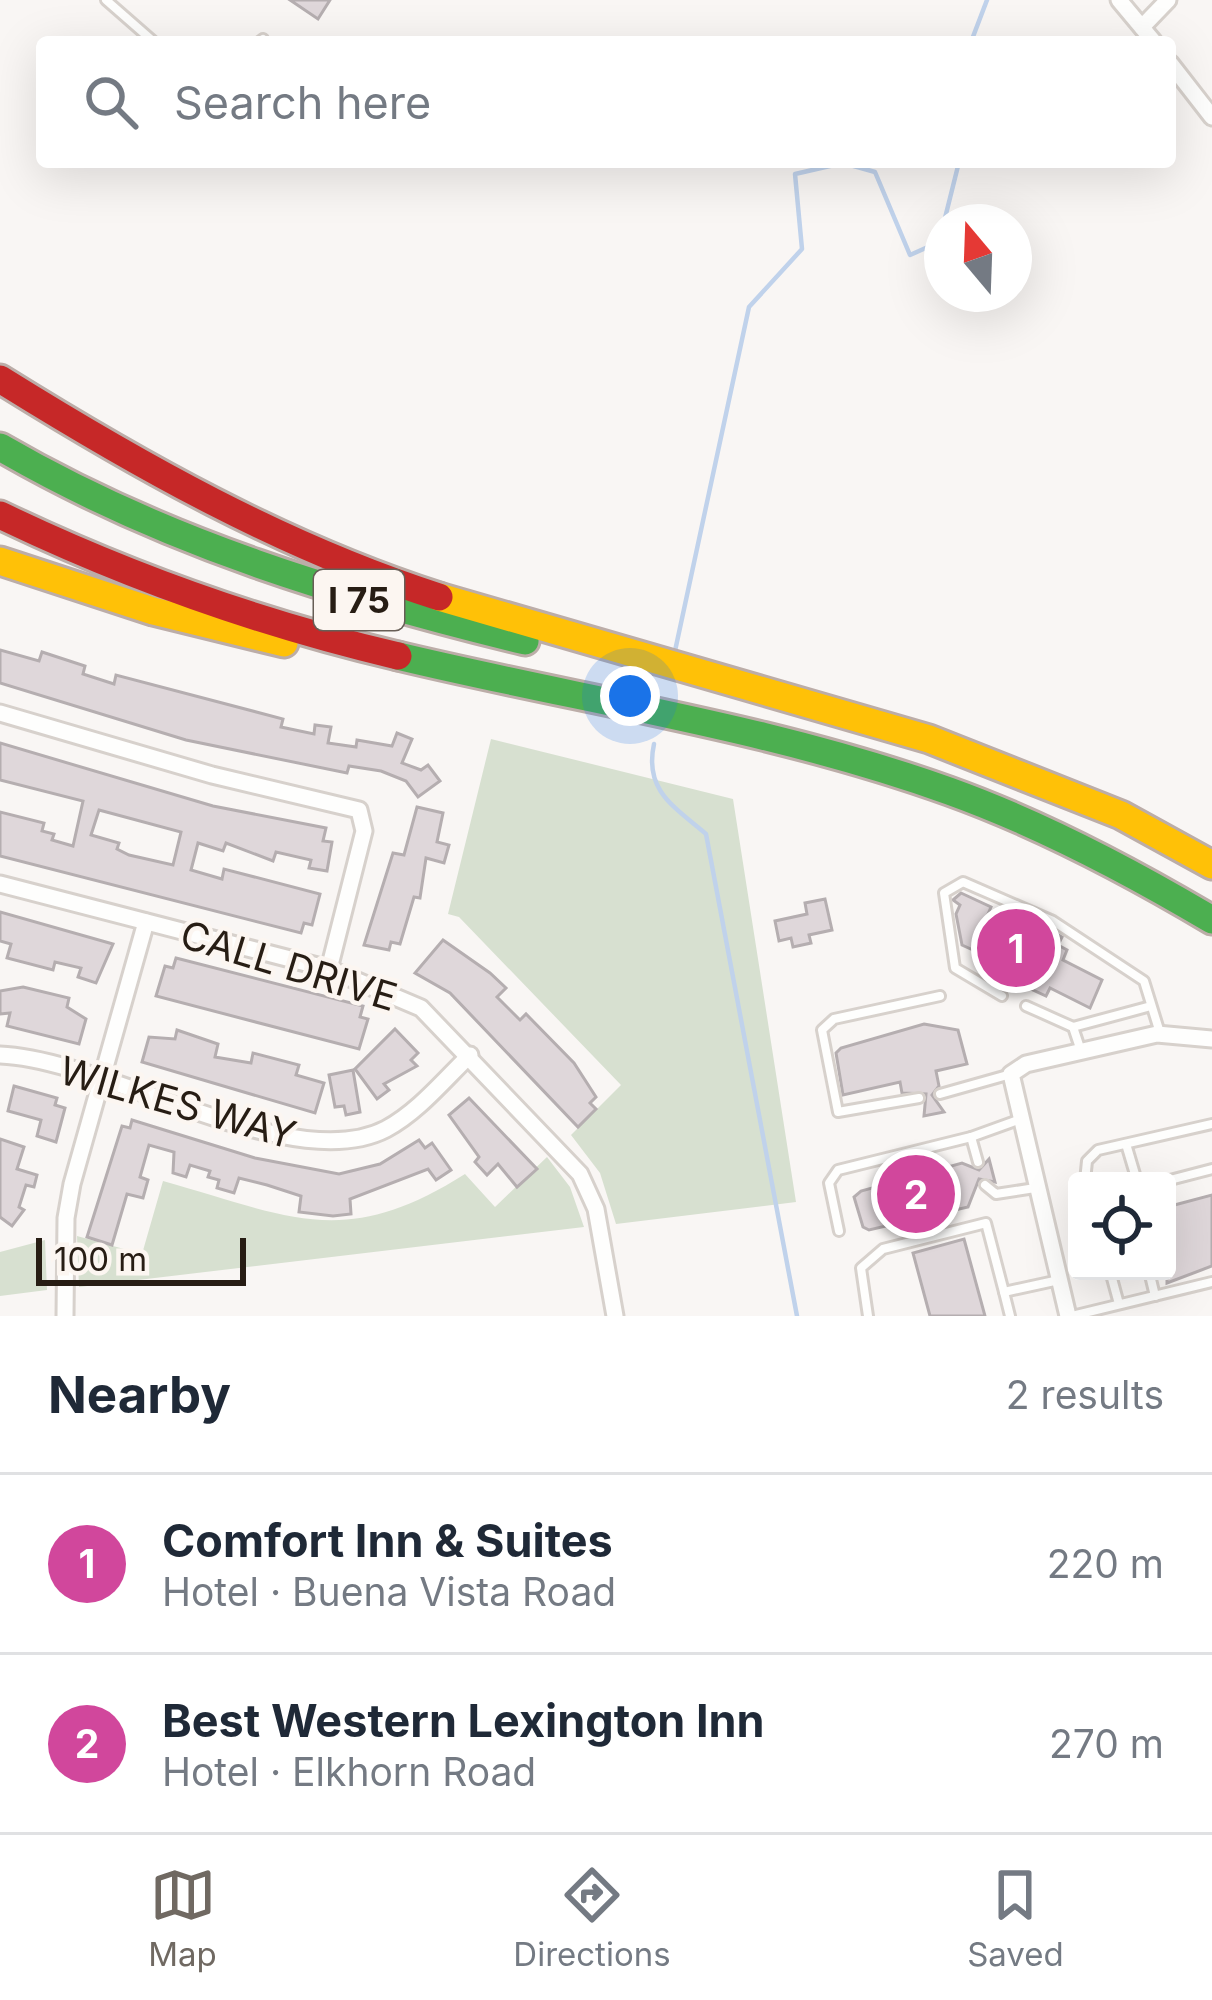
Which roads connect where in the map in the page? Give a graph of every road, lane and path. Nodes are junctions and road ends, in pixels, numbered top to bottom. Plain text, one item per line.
1 (106, 0) edge
2 (1119, 0) edge
3 (1168, 0) edge
4 (1142, 27) junction
5 (147, 36) edge
6 (1149, 36) edge
7 (1176, 71) edge
8 (1212, 117) edge
9 (0, 379) edge
10 (0, 448) edge
11 (0, 515) edge
12 (0, 561) edge
13 (741, 685) junction
14 (649, 712) junction
15 (0, 713) edge
16 (1212, 865) edge
17 (0, 884) edge
18 (1212, 920) edge
19 (146, 922) junction
20 (329, 969) junction
21 (940, 996) dead end
22 (1002, 996) dead end
23 (1026, 1006) dead end
24 (1151, 1006) junction
25 (1073, 1027) junction
26 (1160, 1034) junction
27 (1212, 1039) edge
28 (1081, 1051) junction
29 (0, 1055) edge
30 (470, 1055) junction
31 (1011, 1074) junction
32 (105, 1082) junction
33 (940, 1094) dead end
34 (919, 1098) dead end
35 (1018, 1120) junction
36 (1212, 1124) edge
37 (971, 1137) junction
38 (1126, 1144) junction
39 (978, 1162) dead end
40 (1212, 1169) edge
41 (1086, 1172) edge
42 (1134, 1172) edge
43 (1176, 1178) edge
44 (985, 1185) dead end
45 (1035, 1188) junction
46 (839, 1231) dead end
47 (1059, 1280) junction
48 (1112, 1280) edge
49 (1151, 1280) edge
50 (1212, 1282) edge
51 (1004, 1292) junction
52 (1155, 1296) junction
53 (1119, 1305) junction
54 (65, 1316) edge
55 (615, 1316) edge
56 (868, 1316) edge
57 (1010, 1316) edge
58 (1070, 1316) edge

1 - 5 lane
2 - 4 street
3 - 4 street
4 - 6 street
7 - 8 street
9 - 13 highway
10 - 13 highway, I 75
11 - 14 highway, I 75
12 - 14 highway
13 - 16 highway, I 75
14 - 18 highway, I 75
15 - 20 street
17 - 19 street, CALL DRIVE
19 - 20 street, CALL DRIVE
19 - 32 street
20 - 30 street, CALL DRIVE
21 - 34 lane
22 - 24 lane
23 - 25 lane
24 - 25 lane
24 - 26 lane
25 - 28 lane
26 - 27 street
26 - 28 street
28 - 31 street
29 - 32 street, WILKES WAY
30 - 32 street, WILKES WAY
30 - 55 street, CALL DRIVE
31 - 33 lane
31 - 35 street
32 - 54 street
35 - 37 lane
35 - 45 street
36 - 38 lane
37 - 39 lane
37 - 46 lane
38 - 41 lane
38 - 42 lane
40 - 43 lane
44 - 45 lane
45 - 47 street
47 - 51 lane
47 - 58 street
48 - 53 lane
49 - 52 lane
50 - 52 lane
51 - 56 lane
51 - 57 lane
52 - 53 lane
53 - 58 lane

